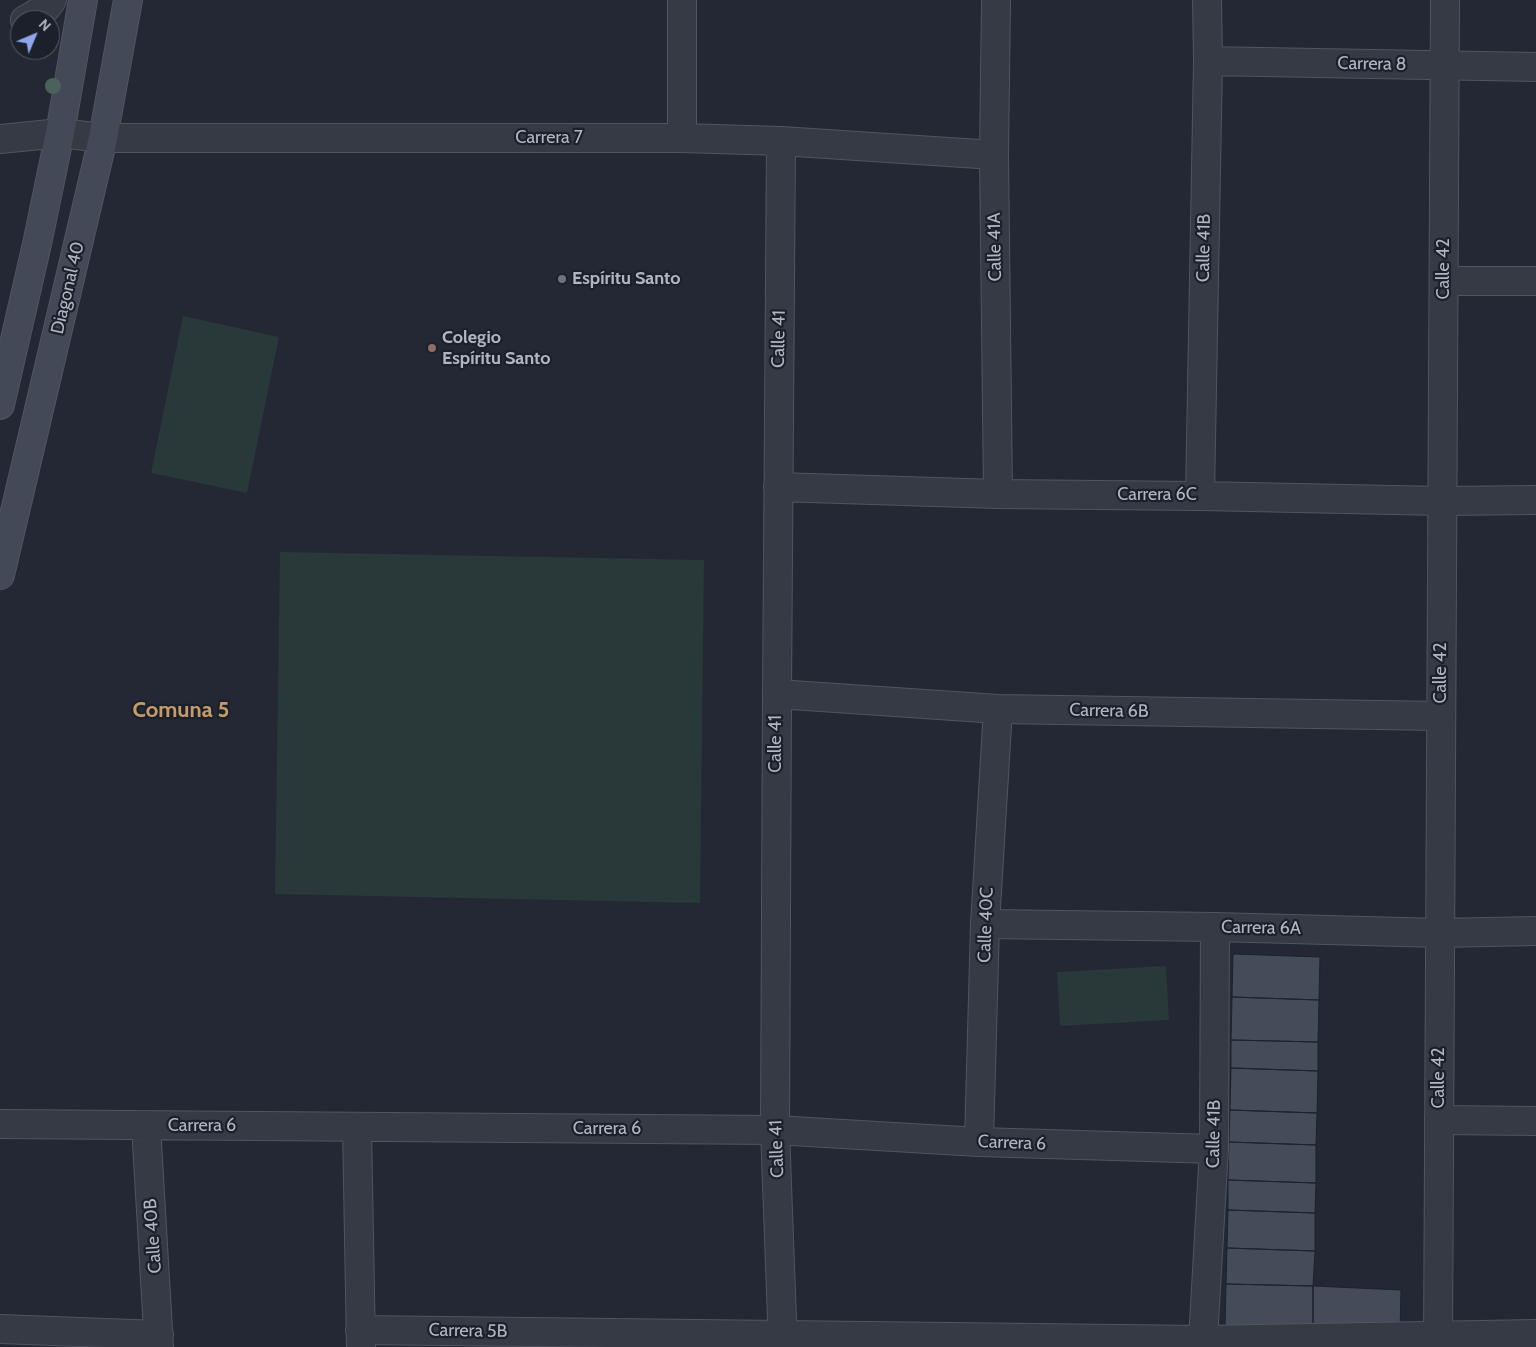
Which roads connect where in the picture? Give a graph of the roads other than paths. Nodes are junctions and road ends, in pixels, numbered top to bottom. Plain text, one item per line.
1 (52, 0) edge
2 (83, 0) edge
3 (128, 0) edge
4 (682, 0) edge
5 (996, 0) edge
6 (1207, 0) edge
7 (1445, 0) edge
8 (43, 10) edge
9 (1208, 61) junction
10 (1445, 66) junction
11 (1536, 67) edge
12 (60, 133) junction
13 (103, 138) junction
14 (682, 138) junction
15 (0, 140) edge
16 (781, 141) junction
17 (994, 155) junction
18 (1444, 281) junction
19 (1536, 281) edge
20 (8, 343) edge
21 (0, 405) edge
22 (778, 487) junction
23 (998, 494) junction
24 (1200, 496) junction
25 (1536, 500) edge
26 (1442, 501) junction
27 (0, 575) edge
28 (776, 694) junction
29 (998, 709) junction
30 (1441, 716) junction
31 (985, 924) junction
32 (1215, 927) junction
33 (1536, 931) edge
34 (1440, 933) junction
35 (1439, 1120) junction
36 (1536, 1121) edge
37 (0, 1124) edge
38 (146, 1126) junction
39 (357, 1127) junction
40 (775, 1130) junction
41 (979, 1142) junction
42 (1214, 1149) junction
43 (0, 1329) edge
44 (1536, 1334) edge
45 (360, 1338) edge
46 (578, 1340) edge
47 (1203, 1340) junction
48 (159, 1341) edge
49 (783, 1341) edge
50 (1438, 1341) edge

1 - 8 street
2 - 12 main road
3 - 13 main road, Diagonal 40
4 - 14 street
5 - 17 street, Calle 41A
6 - 9 street, Calle 41B
7 - 10 street, Calle 42
9 - 10 street, Carrera 8
9 - 24 street, Calle 41B
10 - 11 street, Carrera 8
10 - 18 street, Calle 42
12 - 13 street, Carrera 7
12 - 15 street, Carrera 7
12 - 20 main road
13 - 14 street, Carrera 7
13 - 27 main road, Diagonal 40
14 - 16 street, Carrera 7
16 - 17 street, Carrera 7
16 - 22 street, Calle 41
17 - 23 street, Calle 41A
18 - 19 street
18 - 26 street, Calle 42
20 - 21 main road
22 - 23 street, Carrera 6C
22 - 28 street, Calle 41
23 - 24 street, Carrera 6C
24 - 26 street, Carrera 6C
25 - 26 street, Carrera 6C
26 - 30 street, Calle 42
28 - 29 street, Carrera 6B
28 - 40 street, Calle 41
29 - 30 street, Carrera 6B
29 - 31 street, Calle 40C
30 - 34 street, Calle 42
31 - 32 street, Carrera 6A
31 - 41 street, Calle 40C
32 - 34 street, Carrera 6A
32 - 42 street, Calle 41B
33 - 34 street, Carrera 6A
34 - 35 street, Calle 42
35 - 36 street
35 - 50 street, Calle 42
37 - 38 street, Carrera 6
38 - 39 street, Carrera 6
38 - 48 street, Calle 40B
39 - 40 street, Carrera 6
39 - 45 street
40 - 41 street, Carrera 6
40 - 49 street, Calle 41
41 - 42 street, Carrera 6
42 - 47 street, Calle 41B
43 - 48 street
44 - 50 street, Carrera 5B
45 - 46 street, Carrera 5B
46 - 49 street, Carrera 5B
47 - 49 street, Carrera 5B
47 - 50 street, Carrera 5B

